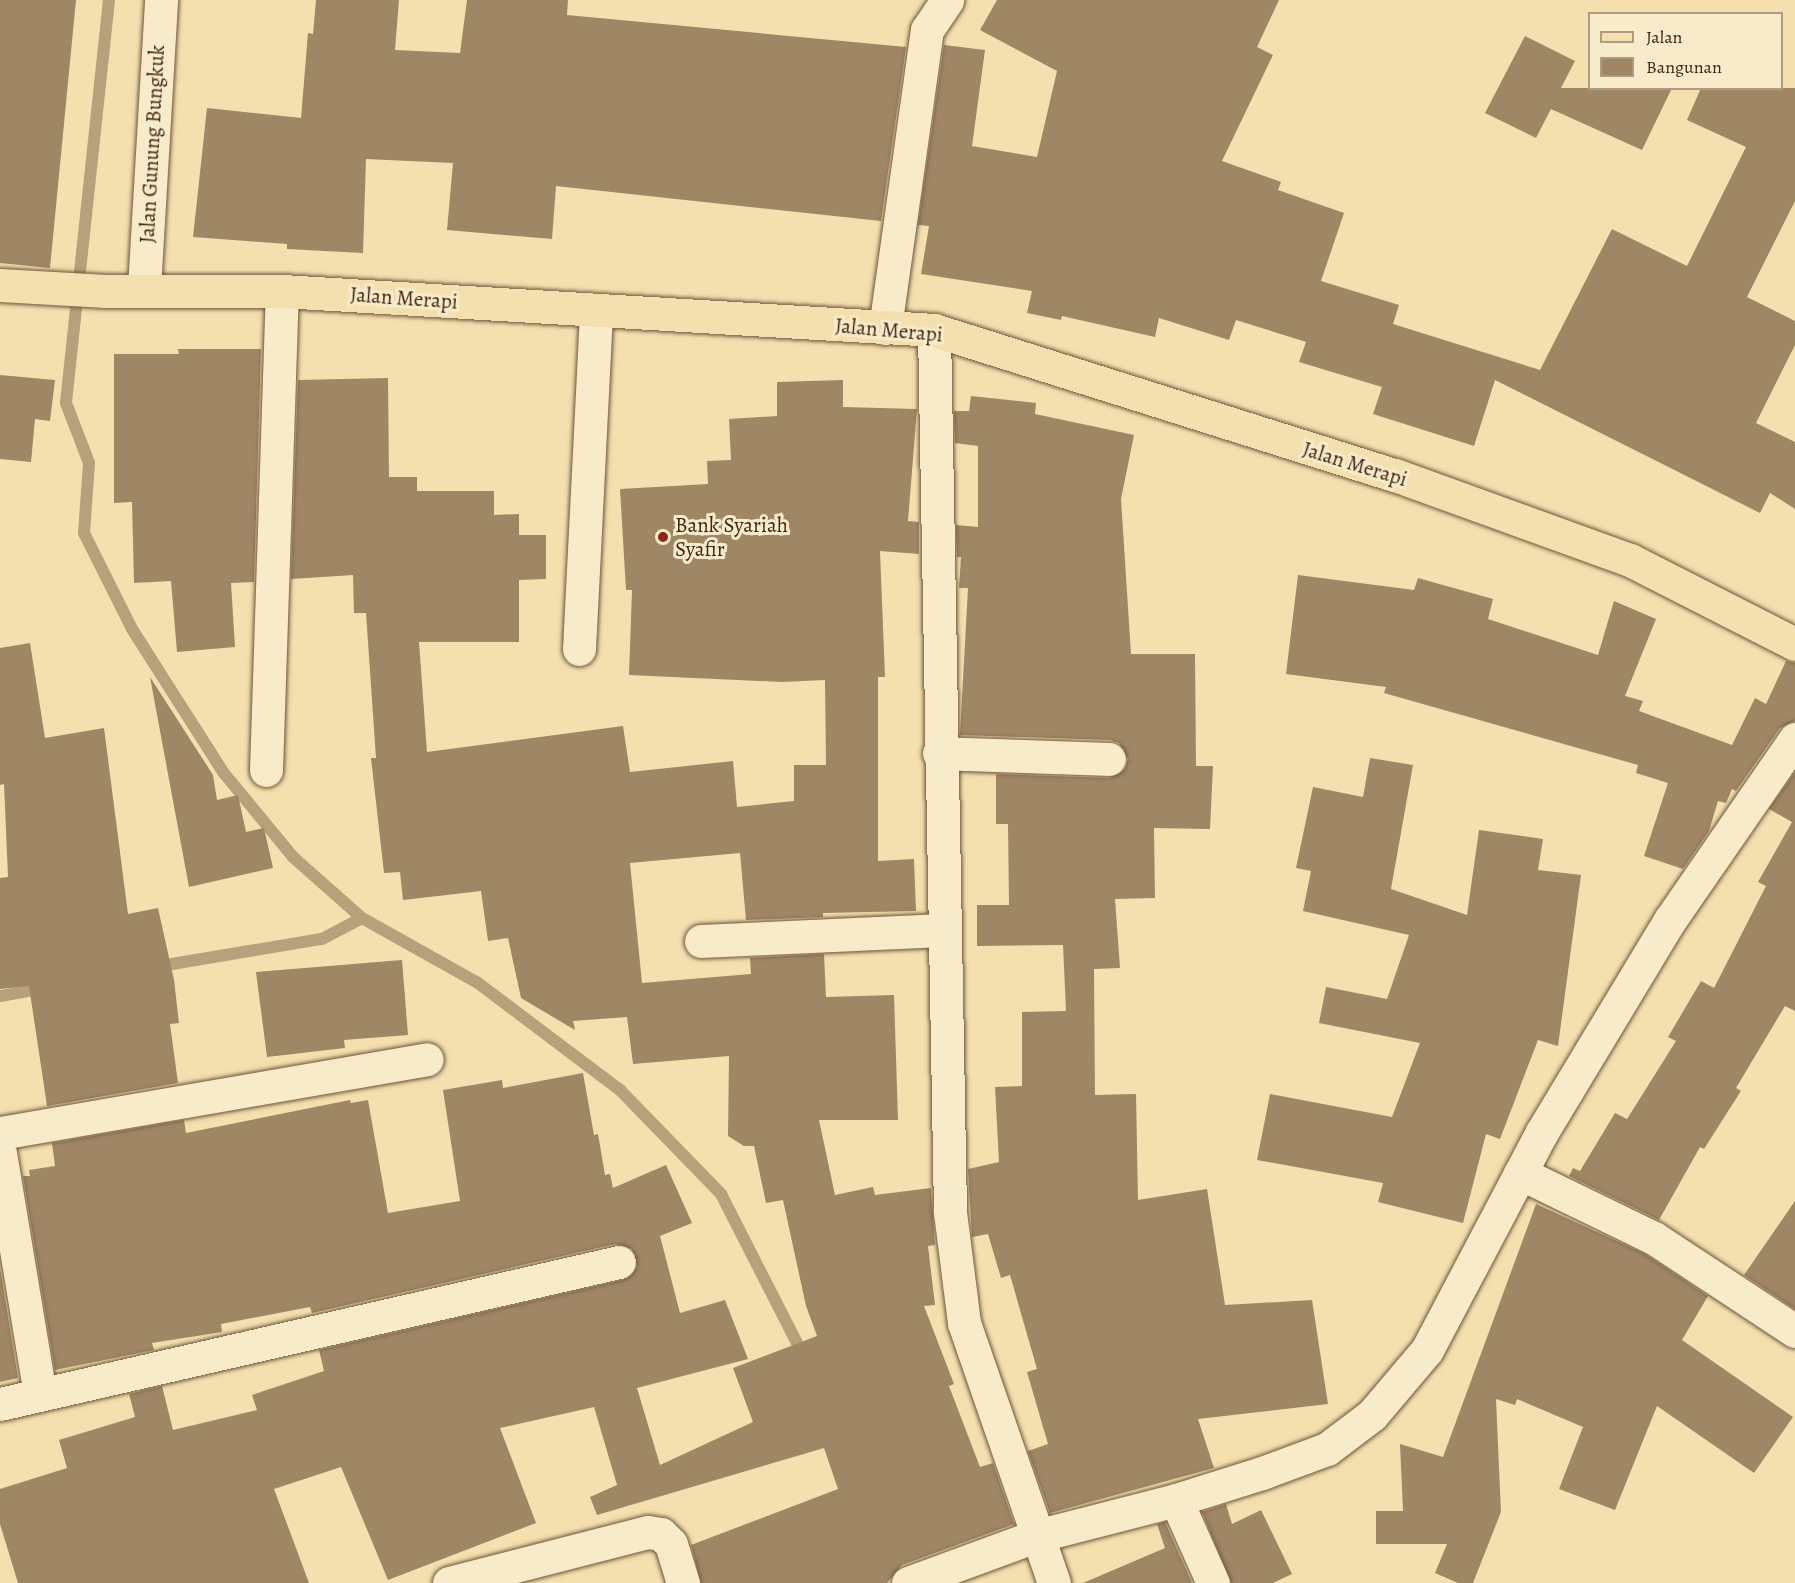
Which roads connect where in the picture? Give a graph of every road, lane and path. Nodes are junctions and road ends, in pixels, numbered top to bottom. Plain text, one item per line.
1 (160, 0) edge
2 (947, 0) edge
3 (0, 285) edge
4 (144, 288) junction
5 (282, 291) junction
6 (596, 310) junction
7 (885, 328) junction
8 (934, 330) junction
9 (1795, 644) edge
10 (579, 649) dead end
11 (1795, 739) edge
12 (939, 753) junction
13 (1110, 759) dead end
14 (267, 770) dead end
15 (943, 930) junction
16 (701, 941) dead end
17 (427, 1059) dead end
18 (0, 1133) edge
19 (0, 1153) edge
20 (1520, 1173) junction
21 (619, 1262) dead end
22 (1795, 1331) edge
23 (40, 1394) junction
24 (0, 1404) edge
25 (1176, 1500) junction
26 (1036, 1536) junction
27 (917, 1580) edge
28 (449, 1583) edge
29 (683, 1583) edge
30 (1054, 1583) edge
31 (1213, 1583) edge

1 - 4 street, Jalan Gunung Bungkuk
2 - 7 street
3 - 4 main road, Jalan Merapi
4 - 5 main road, Jalan Merapi
5 - 6 main road, Jalan Merapi
5 - 14 street
6 - 7 main road, Jalan Merapi
6 - 10 street
7 - 8 main road, Jalan Merapi
8 - 9 main road, Jalan Merapi
8 - 12 street
11 - 20 street
12 - 13 street
12 - 15 street
15 - 16 street
15 - 26 street
17 - 18 street
19 - 23 street
20 - 22 street
20 - 25 street
21 - 23 street
23 - 24 street
25 - 26 street
25 - 31 street
26 - 27 street
26 - 30 street
28 - 29 street

